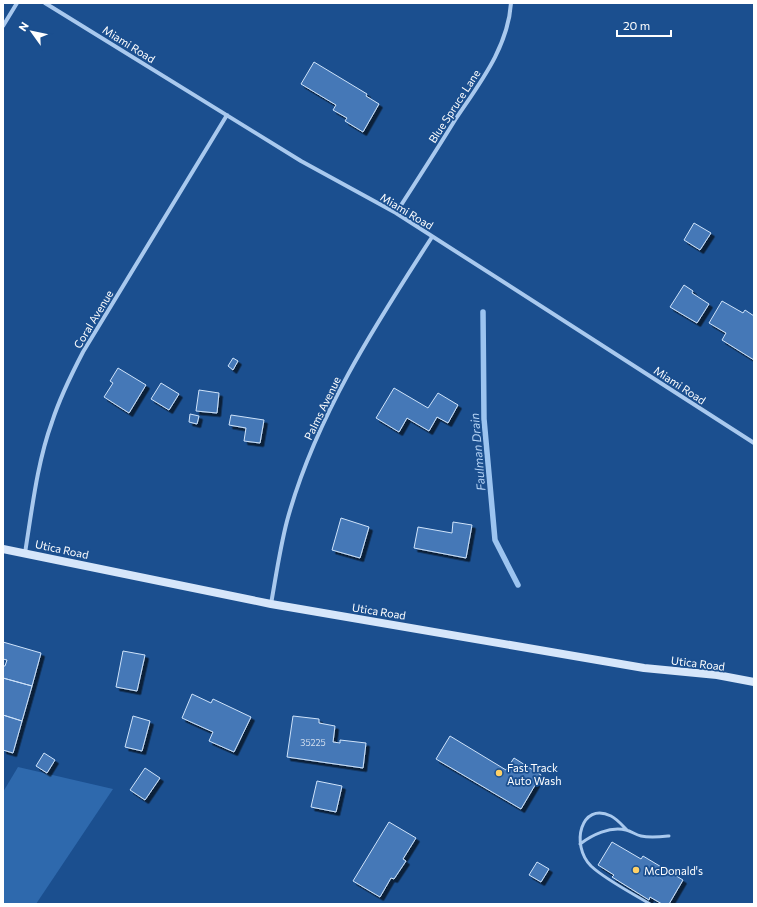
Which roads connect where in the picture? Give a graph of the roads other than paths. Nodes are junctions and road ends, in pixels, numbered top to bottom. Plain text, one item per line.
1 (17, 3) edge
2 (46, 3) edge
3 (511, 3) edge
4 (3, 26) edge
5 (227, 115) junction
6 (396, 213) junction
7 (432, 236) junction
8 (754, 443) edge
9 (3, 549) edge
10 (25, 553) junction
11 (271, 604) junction
12 (754, 682) edge
13 (627, 830) junction
14 (669, 836) dead end
15 (580, 844) junction
16 (650, 904) edge

1 - 4 street
2 - 5 street, Miami Road
3 - 6 street, Blue Spruce Lane
5 - 6 street, Miami Road
5 - 10 street, Coral Avenue
6 - 7 street, Miami Road
7 - 8 street, Miami Road
7 - 11 street, Palms Avenue
9 - 10 main road, Utica Road
10 - 11 main road, Utica Road
11 - 12 main road, Utica Road
13 - 14 lane
13 - 15 lane
13 - 15 lane
15 - 16 lane

